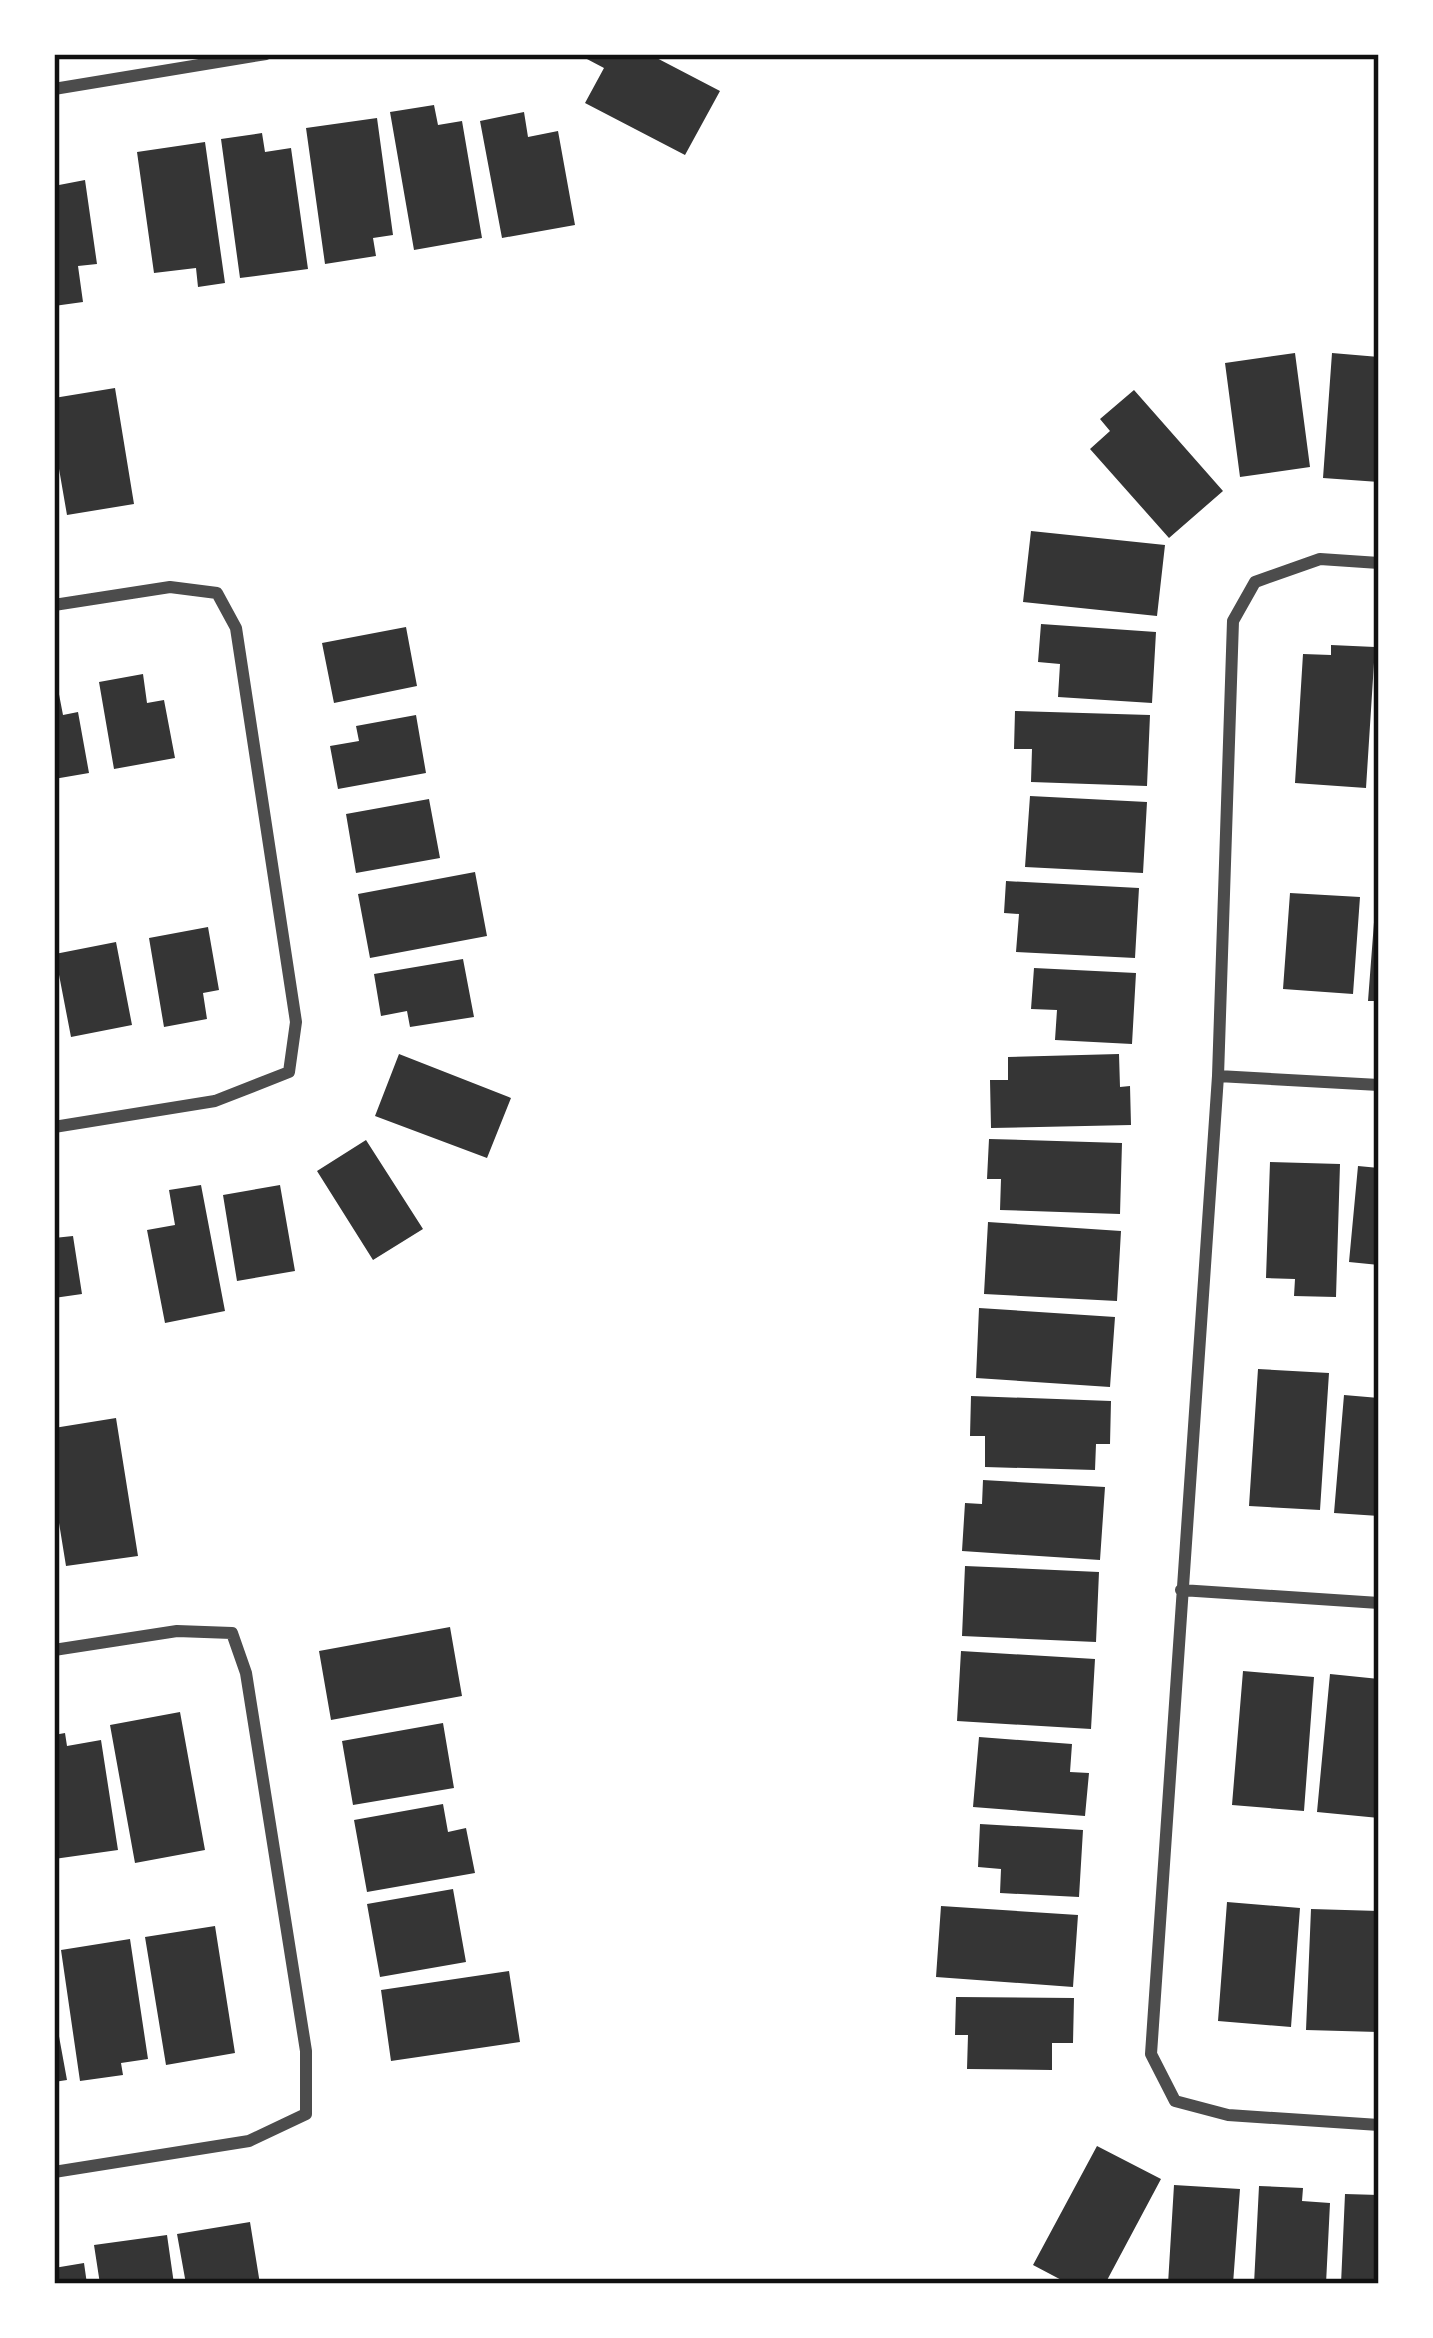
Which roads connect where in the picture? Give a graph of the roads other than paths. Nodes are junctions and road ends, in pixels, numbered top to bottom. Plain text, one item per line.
1 (266, 54) edge
2 (54, 88) edge
3 (1379, 562) edge
4 (54, 605) edge
5 (1218, 1076) junction
6 (1379, 1085) edge
7 (54, 1127) edge
8 (1181, 1590) junction
9 (1379, 1603) edge
10 (54, 1650) edge
11 (1379, 2125) edge
12 (54, 2172) edge

1 - 2 street
3 - 5 street
4 - 7 street
5 - 6 street
5 - 8 street
8 - 9 street
8 - 11 street
10 - 12 street

